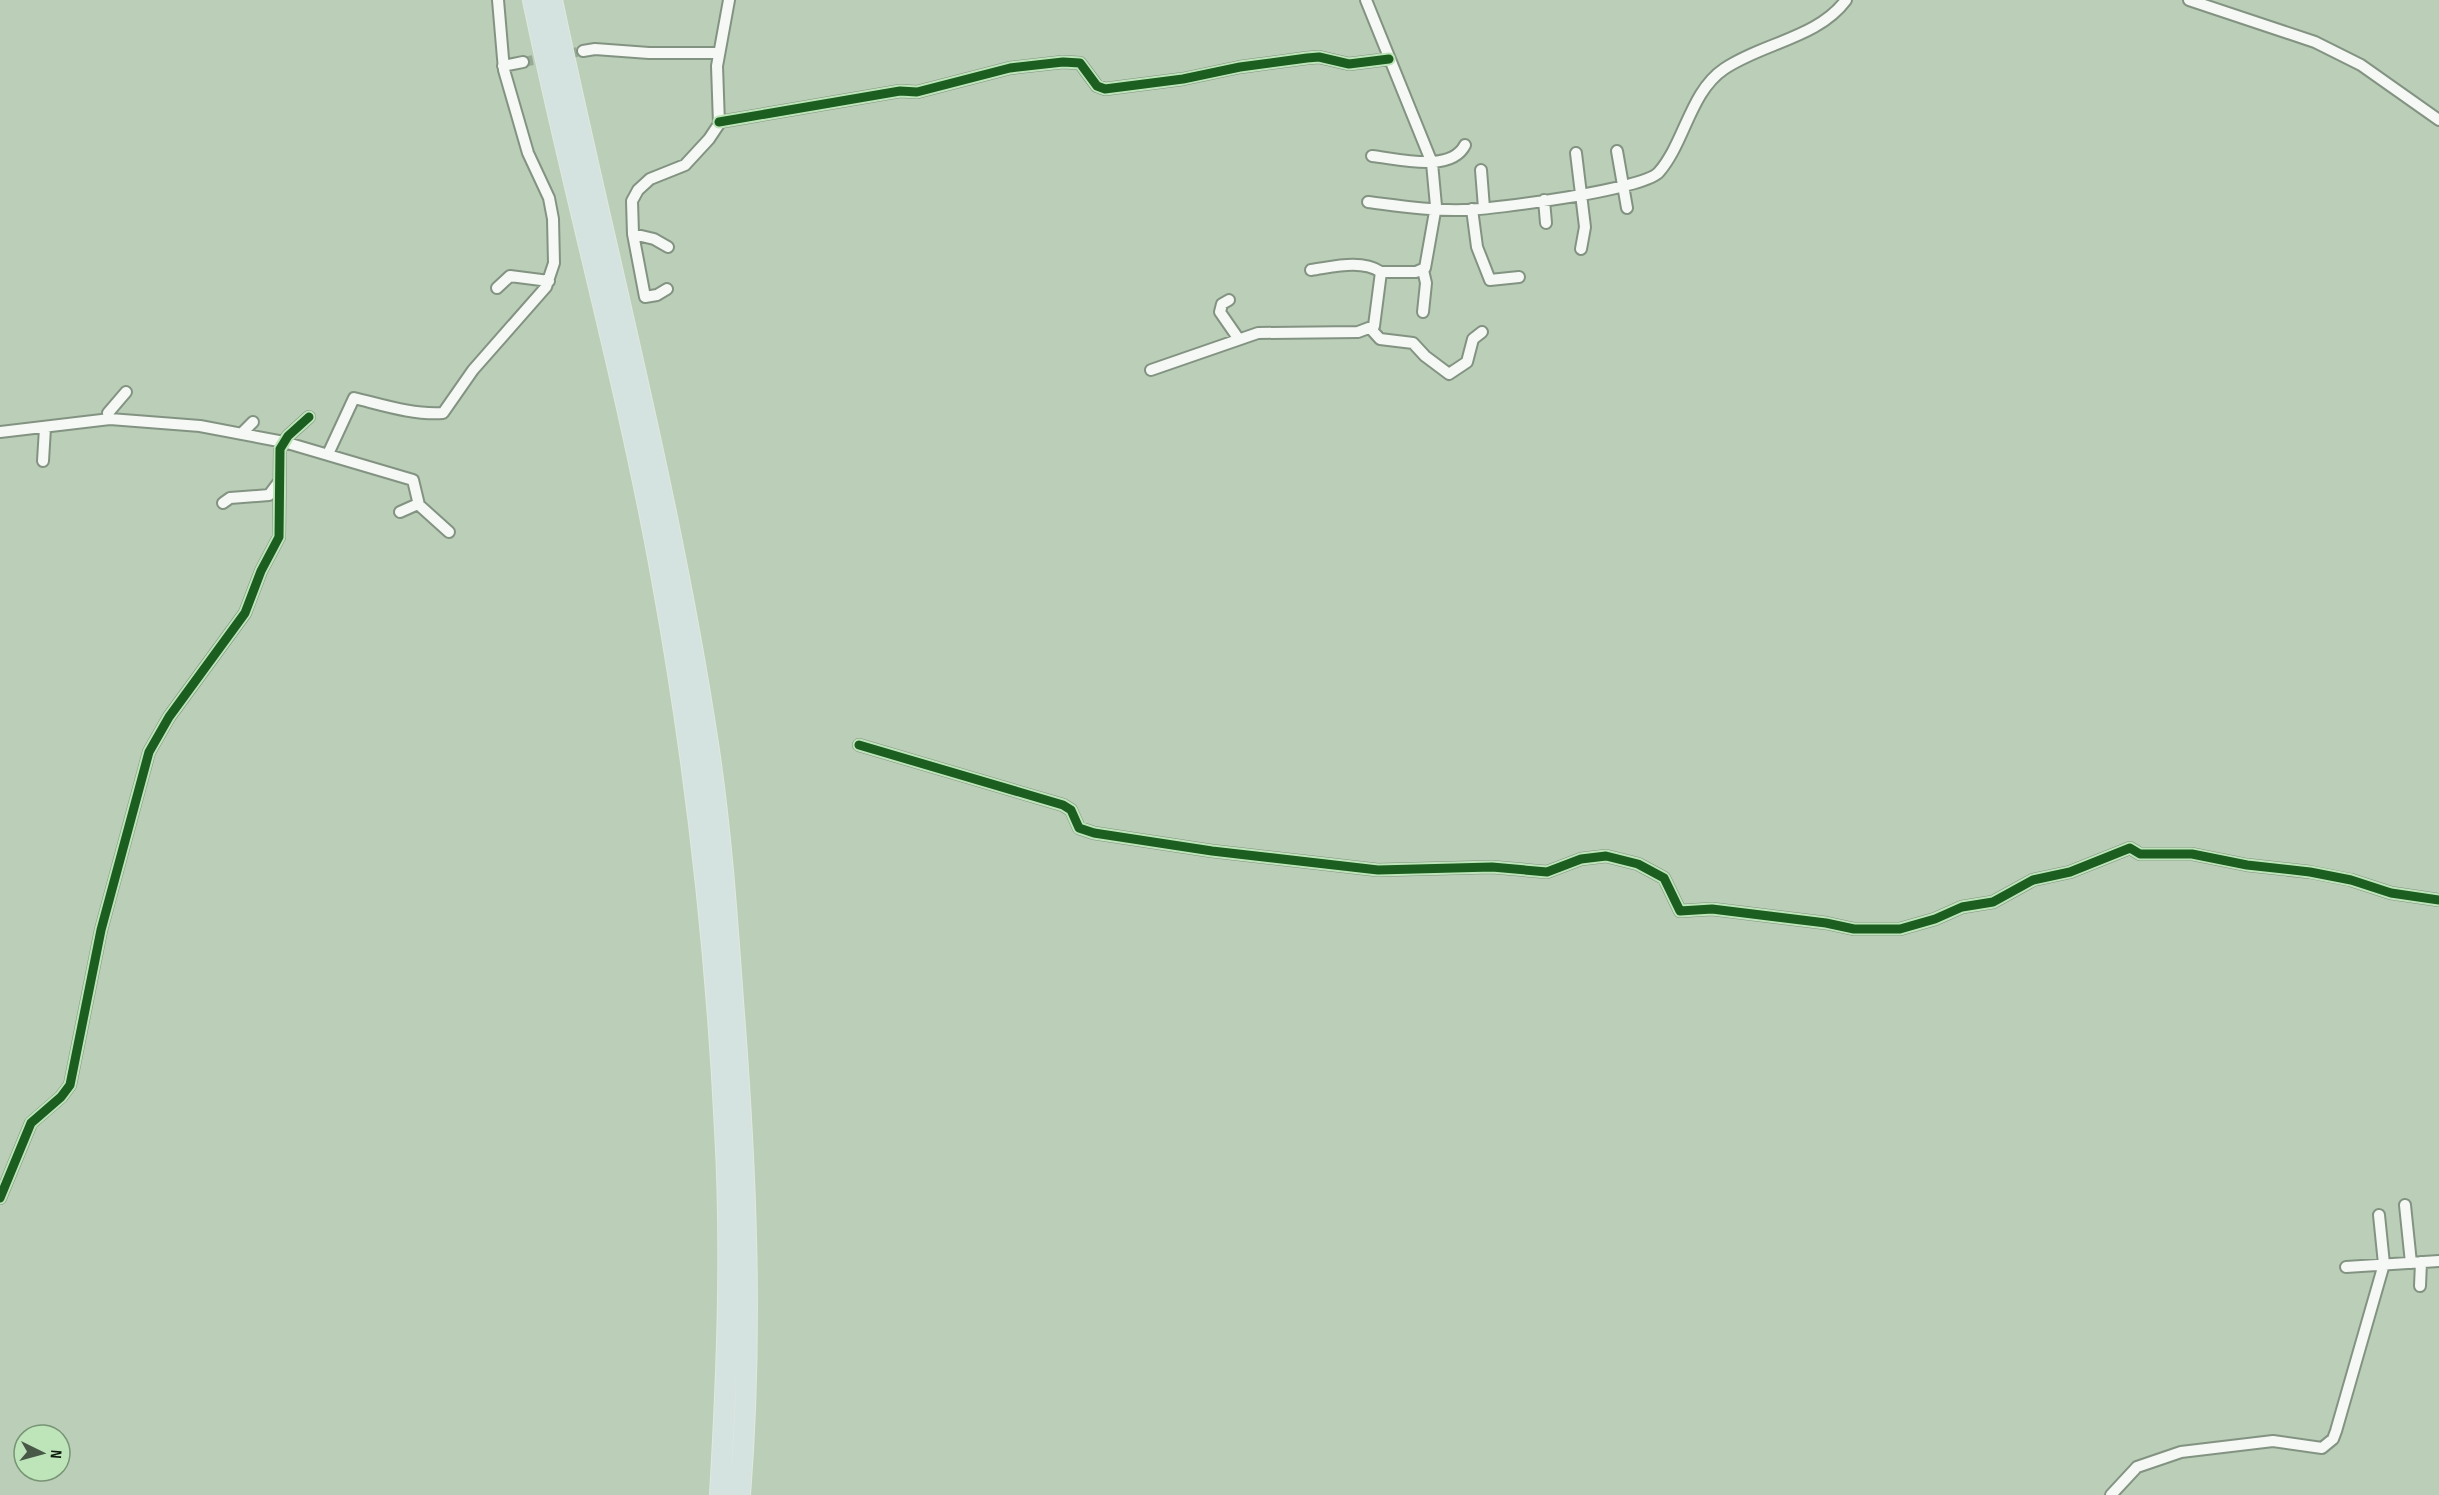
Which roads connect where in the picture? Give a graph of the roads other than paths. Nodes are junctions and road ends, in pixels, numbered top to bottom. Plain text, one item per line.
1 (498, 0) edge
2 (532, 0) edge
3 (552, 0) edge
4 (729, 0) edge
5 (1366, 0) edge
6 (1846, 0) edge
7 (2189, 0) edge
8 (583, 51) tunnel mouth
9 (719, 53) junction
10 (1389, 59) junction
11 (523, 62) tunnel mouth
12 (503, 66) junction
13 (2439, 120) edge
14 (719, 122) junction
15 (1466, 145) dead end
16 (1617, 151) dead end
17 (1576, 153) dead end
18 (1372, 156) dead end
19 (1432, 162) junction
20 (1481, 170) dead end
21 (1624, 185) junction
22 (1581, 194) junction
23 (1544, 200) junction
24 (1368, 202) dead end
25 (1484, 208) junction
26 (1627, 208) dead end
27 (1436, 209) junction
28 (1472, 209) junction
29 (1546, 223) dead end
30 (633, 234) junction
31 (668, 247) dead end
32 (1581, 249) dead end
33 (1311, 270) dead end
34 (1423, 270) junction
35 (1381, 272) junction
36 (1519, 277) dead end
37 (549, 281) junction
38 (497, 288) dead end
39 (667, 289) dead end
40 (1229, 300) dead end
41 (1424, 312) dead end
42 (1371, 328) junction
43 (1482, 332) dead end
44 (1238, 339) junction
45 (1151, 370) dead end
46 (126, 392) dead end
47 (309, 417) dead end
48 (110, 419) junction
49 (253, 422) dead end
50 (45, 428) junction
51 (0, 432) edge
52 (242, 434) junction
53 (283, 442) junction
54 (328, 454) junction
55 (43, 461) dead end
56 (278, 483) junction
57 (223, 503) dead end
58 (418, 504) junction
59 (400, 512) dead end
60 (449, 531) dead end
61 (859, 745) dead end
62 (2439, 900) edge
63 (0, 1198) edge
64 (2405, 1206) dead end
65 (2379, 1215) dead end
66 (2439, 1261) edge
67 (2416, 1262) junction
68 (2384, 1264) junction
69 (2346, 1267) dead end
70 (2420, 1286) dead end
71 (720, 1495) edge
72 (740, 1495) edge
73 (2111, 1495) edge

1 - 12 street
2 - 71 highway
3 - 72 highway
4 - 9 street
5 - 10 street
6 - 21 street
7 - 13 street
8 - 9 street
9 - 14 street
10 - 14 street
10 - 19 street
11 - 12 street
12 - 37 street
14 - 30 street
15 - 19 street
16 - 21 street
17 - 22 street
18 - 19 street
19 - 27 street
20 - 25 street
21 - 22 street
21 - 26 street
22 - 23 street
22 - 32 street
23 - 25 street
23 - 29 street
24 - 27 street
25 - 28 street
27 - 28 street
27 - 34 street
28 - 36 street
30 - 31 street
30 - 39 street
33 - 35 street
34 - 35 street
34 - 41 street
35 - 42 street
37 - 38 street
37 - 54 street
40 - 44 street
42 - 43 street
42 - 44 street
44 - 45 street
46 - 48 street
47 - 53 street
48 - 50 street
48 - 52 street
49 - 52 street
50 - 51 street
50 - 55 street
52 - 53 street
53 - 54 street
53 - 56 street
54 - 58 street
56 - 57 street
56 - 63 street
58 - 59 street
58 - 60 street
61 - 62 street
64 - 67 street
65 - 68 street
66 - 67 street
67 - 68 street
67 - 70 street
68 - 69 street
68 - 73 street

